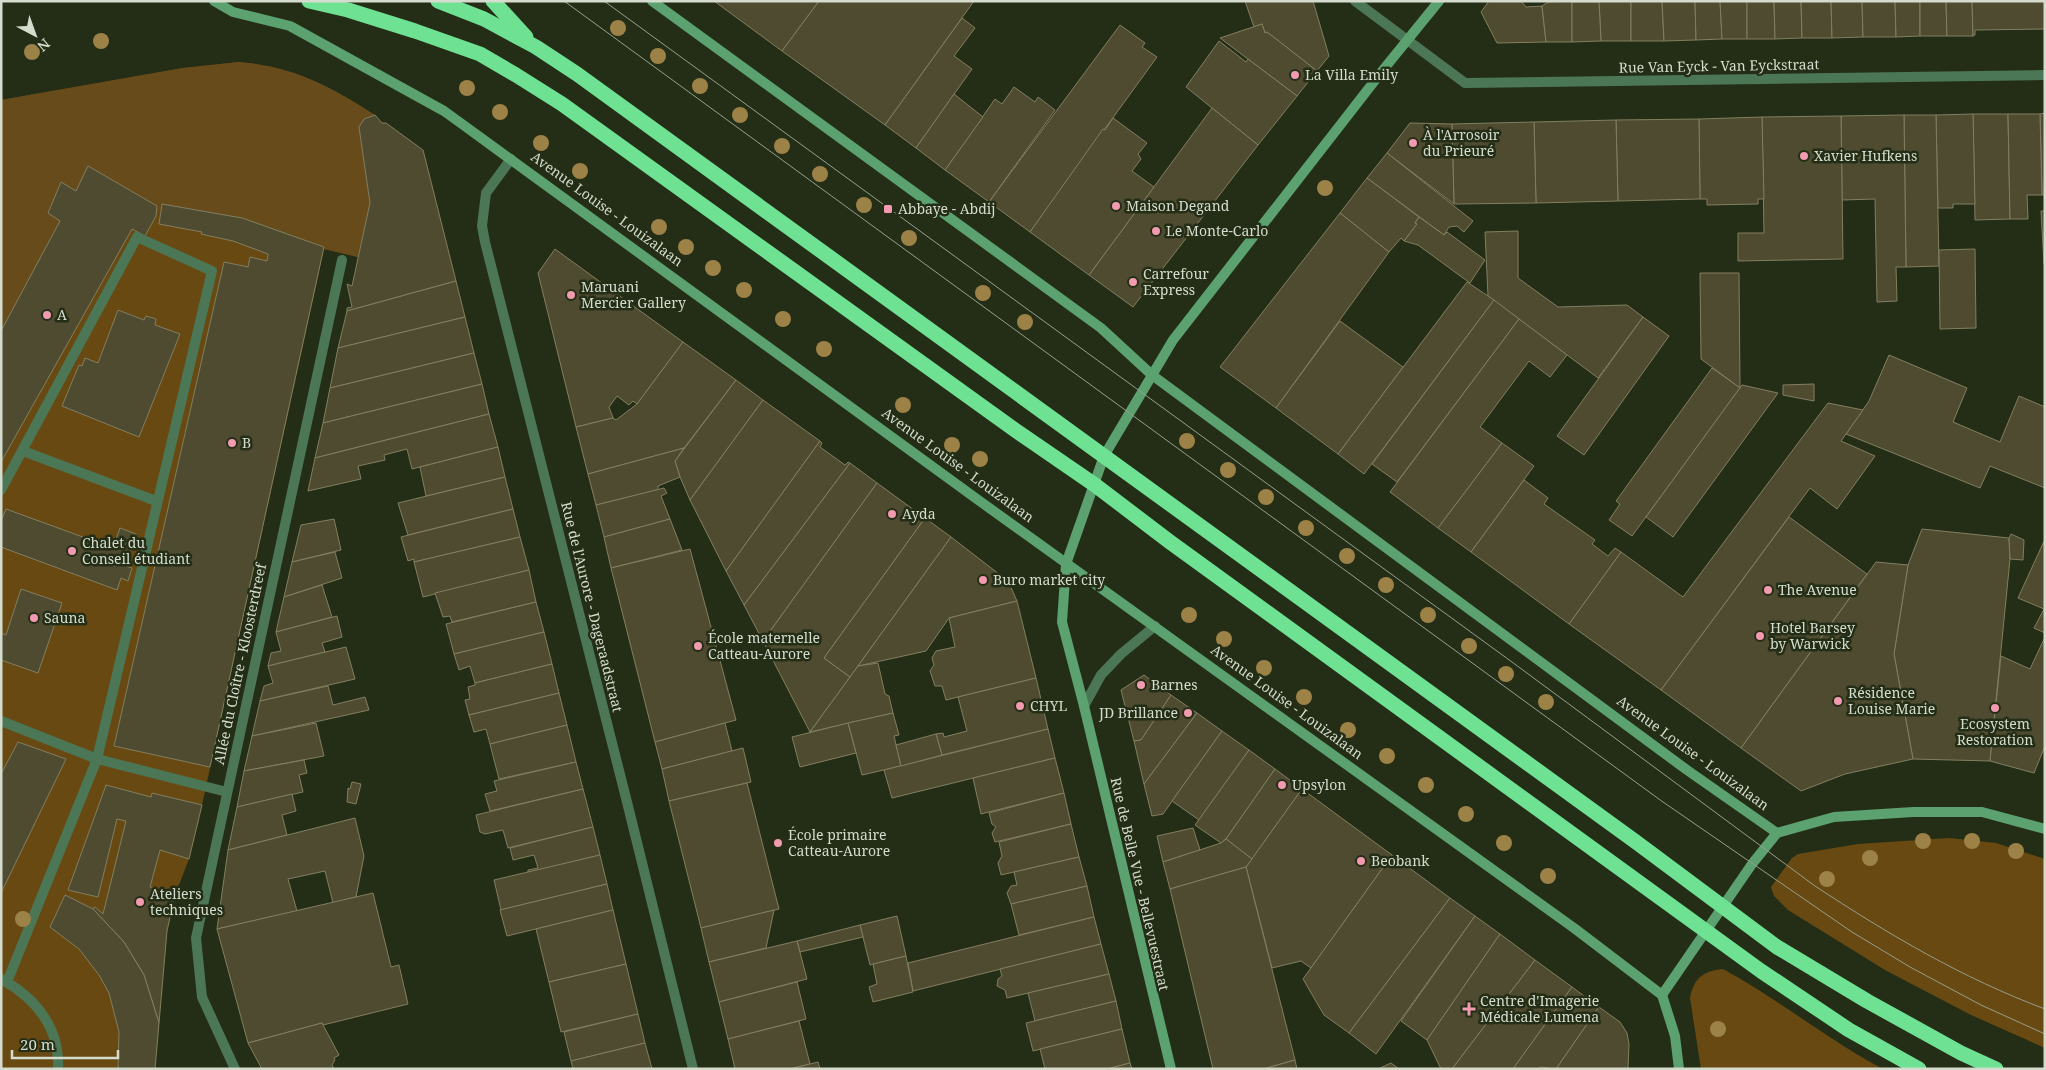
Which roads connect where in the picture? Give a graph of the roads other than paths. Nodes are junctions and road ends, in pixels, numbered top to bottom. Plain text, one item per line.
1 (214, 1) edge
2 (309, 1) edge
3 (438, 1) edge
4 (493, 1) edge
5 (652, 1) edge
6 (1355, 1) edge
7 (1439, 1) edge
8 (1407, 41) junction
9 (536, 47) junction
10 (2045, 75) edge
11 (512, 159) junction
12 (342, 260) dead end
13 (1152, 374) junction
14 (23, 451) junction
15 (1104, 456) junction
16 (1095, 486) junction
17 (1, 490) edge
18 (156, 501) junction
19 (1066, 564) junction
20 (1155, 626) junction
21 (1084, 706) junction
22 (1, 721) edge
23 (97, 759) junction
24 (227, 792) junction
25 (2045, 829) edge
26 (1777, 833) junction
27 (1722, 906) junction
28 (1705, 931) junction
29 (4, 980) edge
30 (1662, 995) junction
31 (58, 1069) edge
32 (235, 1069) edge
33 (693, 1069) edge
34 (1171, 1069) edge
35 (1679, 1069) edge
36 (1919, 1069) edge
37 (1996, 1069) edge

1 - 11 main road, Avenue Louise - Louizalaan
2 - 16 highway
3 - 9 highway
4 - 9 highway
5 - 13 main road, Avenue Louise - Louizalaan
6 - 8 street, Rue Van Eyck - Van Eyckstraat
7 - 8 main road, Rue de Belle Vue - Bellevuestraat
8 - 10 street, Rue Van Eyck - Van Eyckstraat
8 - 13 main road, Rue de Belle Vue - Bellevuestraat
9 - 15 highway
11 - 19 main road, Avenue Louise - Louizalaan
11 - 33 street, Rue de l'Aurore - Dageraadstraat
12 - 24 street, Allée du Cloître - Kloosterdreef
13 - 15 main road, Rue de Belle Vue - Bellevuestraat
13 - 26 main road, Avenue Louise - Louizalaan
14 - 17 street
14 - 18 street
14 - 18 street
15 - 16 main road, Rue de Belle Vue - Bellevuestraat
15 - 27 highway
16 - 19 main road, Rue de Belle Vue - Bellevuestraat
16 - 28 highway
18 - 23 street
19 - 20 main road, Avenue Louise - Louizalaan
19 - 21 main road, Rue de Belle Vue - Bellevuestraat
20 - 21 street
20 - 30 main road, Avenue Louise - Louizalaan
21 - 34 main road, Rue de Belle Vue - Bellevuestraat
22 - 23 street
23 - 24 street
23 - 29 street
24 - 32 street, Allée du Cloître - Kloosterdreef
25 - 26 main road
26 - 27 main road
27 - 28 main road
27 - 37 highway
28 - 30 main road
28 - 36 highway
29 - 31 street
30 - 35 main road

